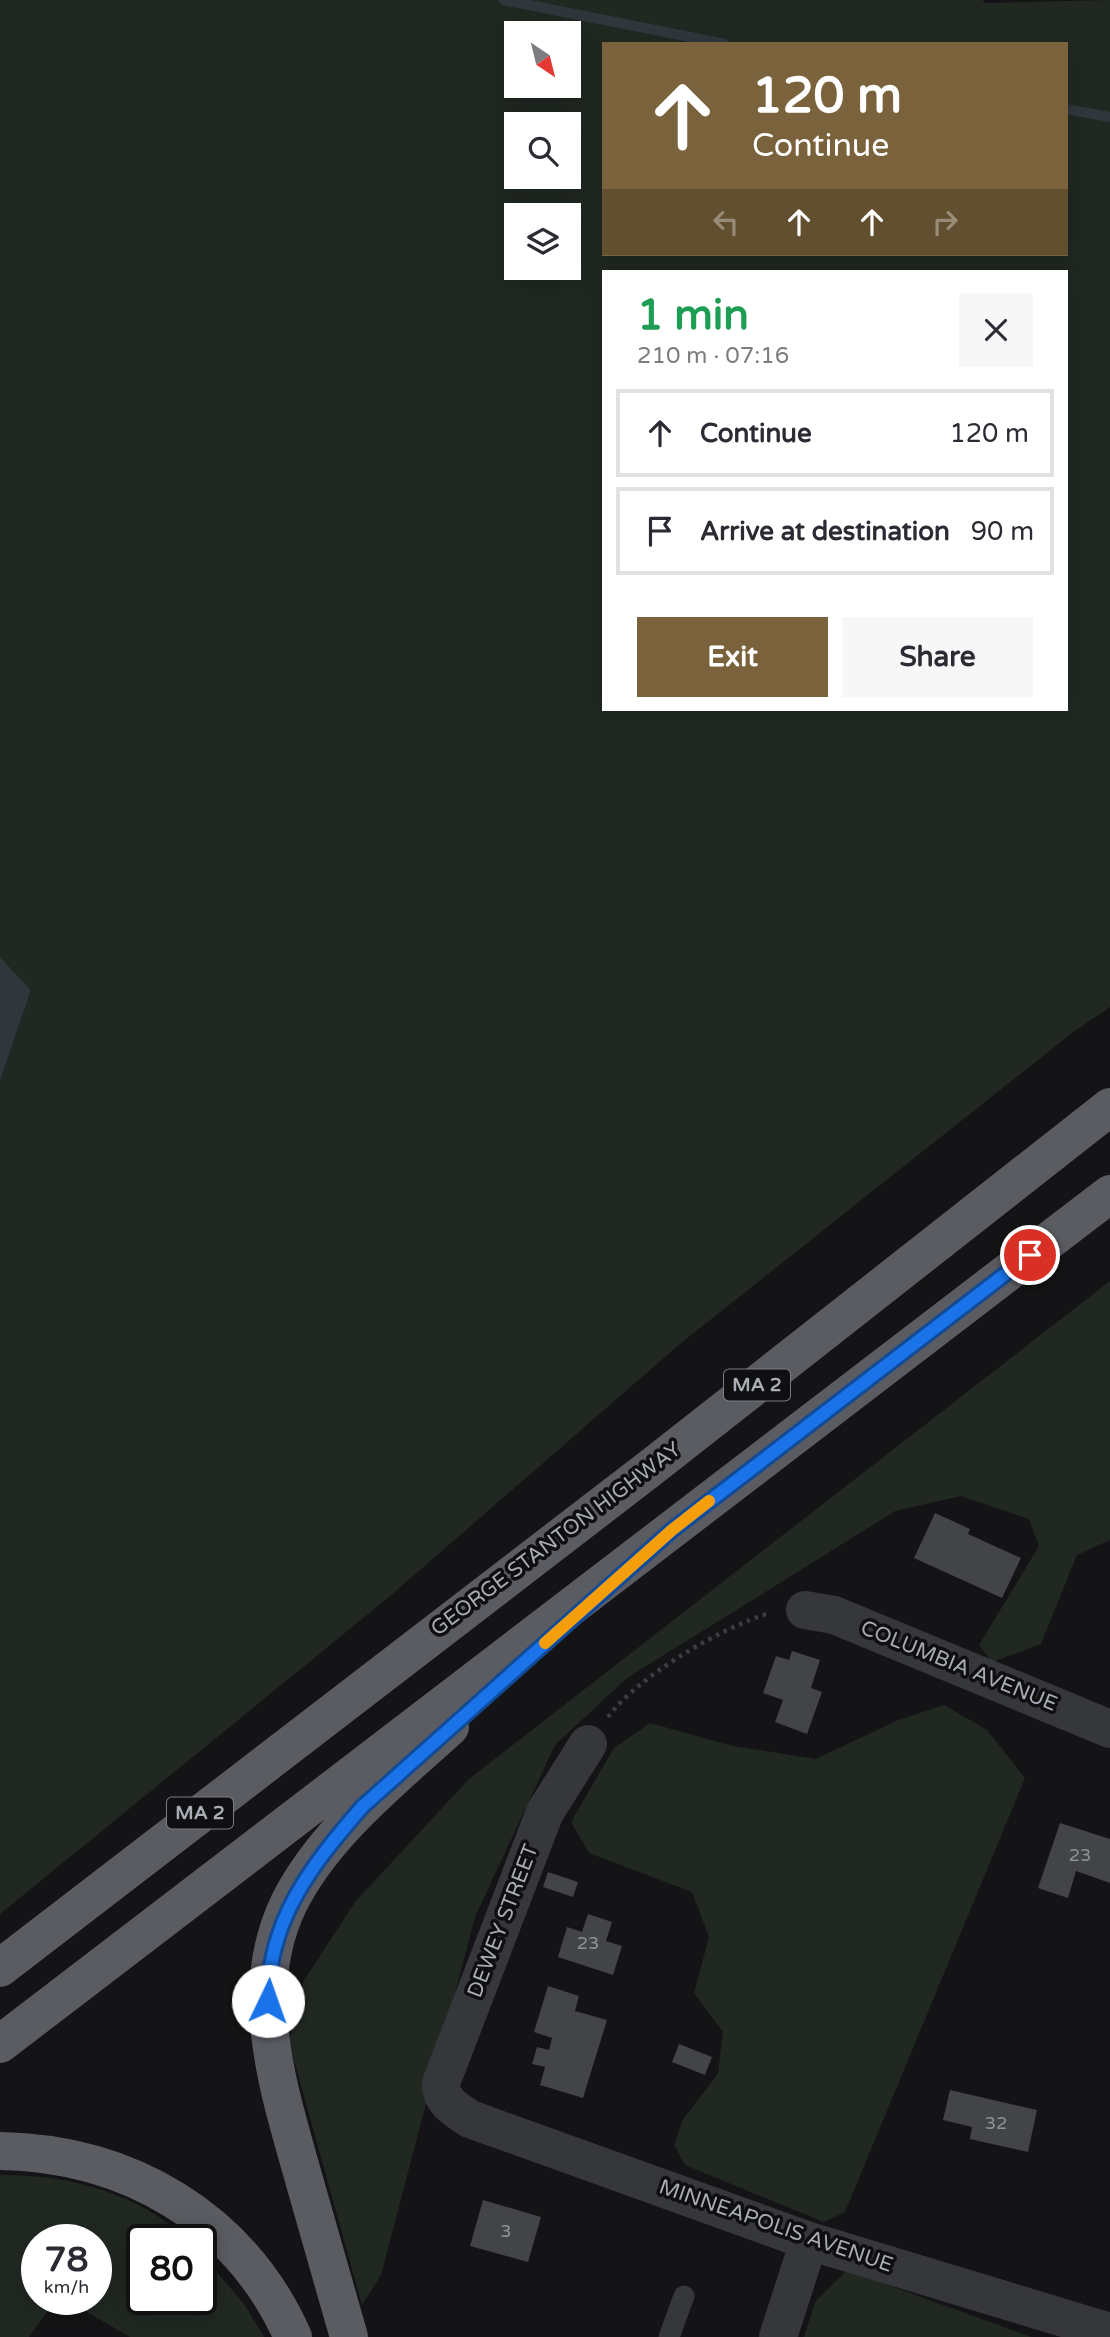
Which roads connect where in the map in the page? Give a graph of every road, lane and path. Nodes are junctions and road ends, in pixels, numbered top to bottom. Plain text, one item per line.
1 (1110, 1107) edge
2 (1110, 1194) edge
3 (672, 1530) junction
4 (806, 1610) joint
5 (1110, 1729) edge
6 (588, 1744) joint
7 (0, 1968) edge
8 (0, 2044) edge
9 (449, 2104) joint
10 (0, 2151) edge
11 (809, 2241) junction
12 (684, 2296) dead end
13 (1110, 2332) edge
14 (293, 2337) edge
15 (349, 2337) edge
16 (668, 2337) edge
17 (778, 2337) edge

1 - 7 highway, GEORGE STANTON HIGHWAY / MA 2
2 - 3 highway, MA 2
3 - 8 highway, MA 2
3 - 15 highway
4 - 5 street, COLUMBIA AVENUE
4 - 6 path
6 - 9 street, DEWEY STREET
9 - 11 street, MINNEAPOLIS AVENUE
10 - 14 highway
11 - 13 street, MINNEAPOLIS AVENUE
11 - 17 street
12 - 16 lane

